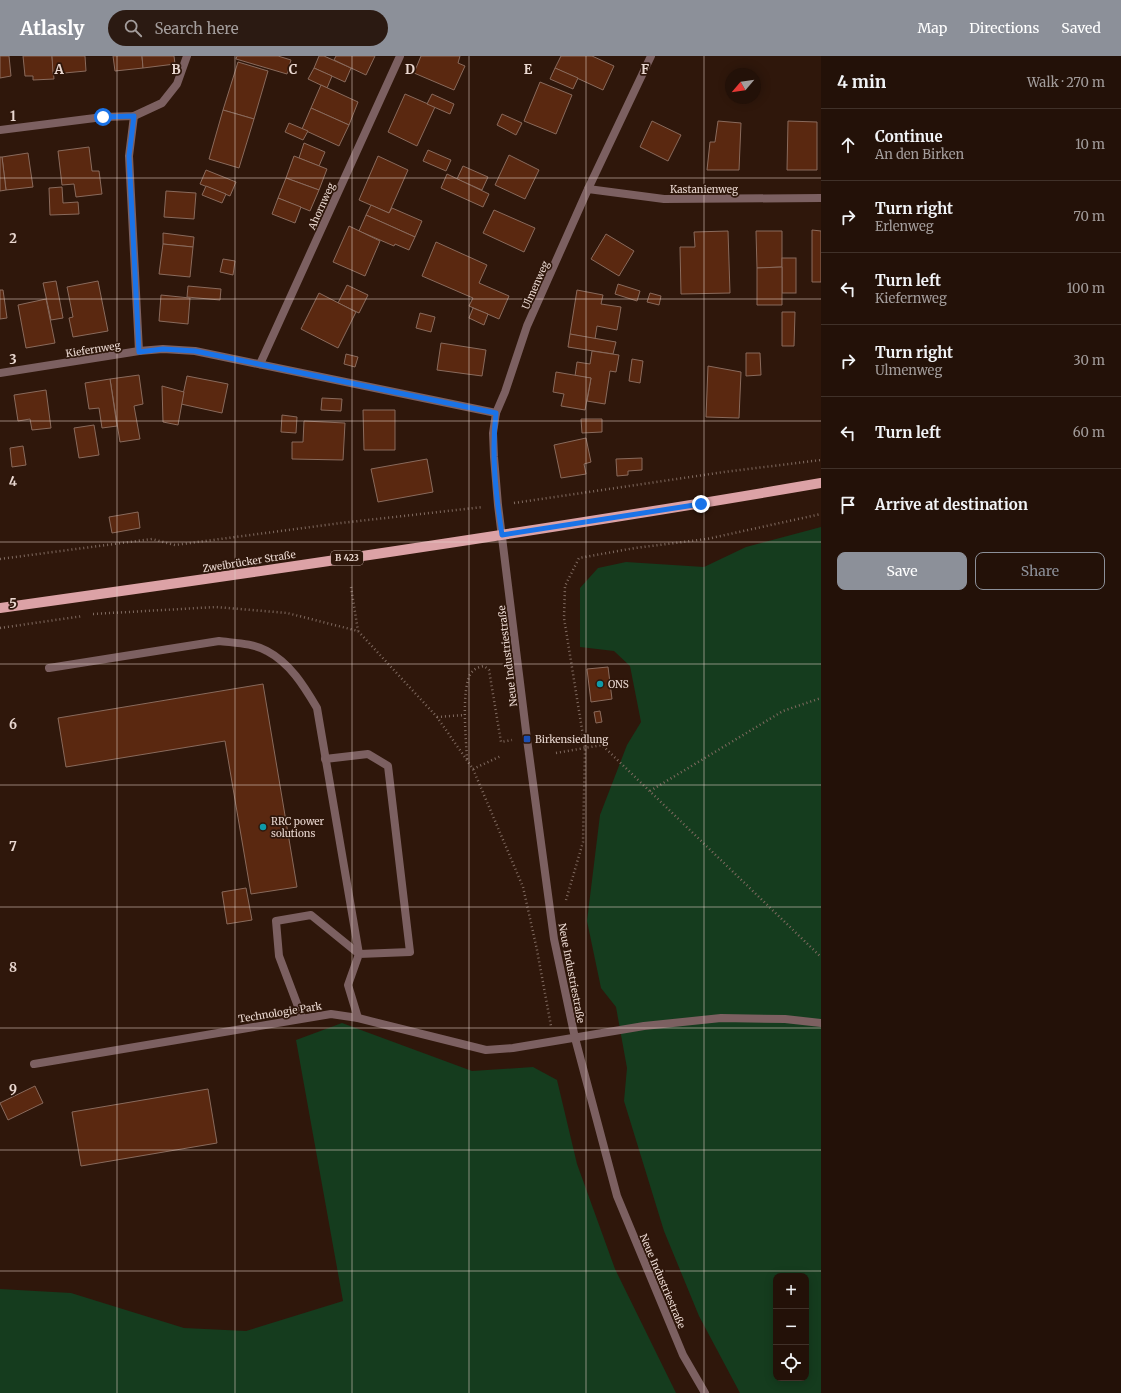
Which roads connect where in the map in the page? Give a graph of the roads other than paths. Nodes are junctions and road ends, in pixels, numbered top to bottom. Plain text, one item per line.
1 (186, 56) edge
2 (400, 56) edge
3 (651, 56) edge
4 (134, 116) junction
5 (0, 130) edge
6 (588, 189) junction
7 (821, 198) edge
8 (139, 352) junction
9 (260, 364) junction
10 (0, 373) edge
11 (496, 413) junction
12 (821, 483) edge
13 (502, 535) junction
14 (0, 608) edge
15 (49, 668) dead end
16 (325, 759) junction
17 (359, 954) junction
18 (302, 1018) junction
19 (358, 1018) junction
20 (821, 1024) edge
21 (575, 1038) junction
22 (34, 1064) dead end
23 (705, 1393) edge

1 - 4 street
2 - 9 street, Ahornweg
3 - 6 street, Ulmenweg
4 - 5 street
4 - 8 street
6 - 7 street, Kastanienweg
6 - 11 street, Ulmenweg
8 - 9 street, Kiefernweg
8 - 10 street, Kiefernweg
9 - 11 street, Kiefernweg
11 - 13 street, Ulmenweg
12 - 13 main road, B 423
13 - 14 main road, Zweibrücker Straße / B 423
13 - 21 street, Neue Industriestraße
15 - 16 street
16 - 17 street
16 - 17 street
17 - 18 street
17 - 19 street
18 - 19 street, Technologie Park
18 - 22 street, Technologie Park
19 - 21 street, Technologie Park
20 - 21 street, Technologie Park
21 - 23 street, Neue Industriestraße

